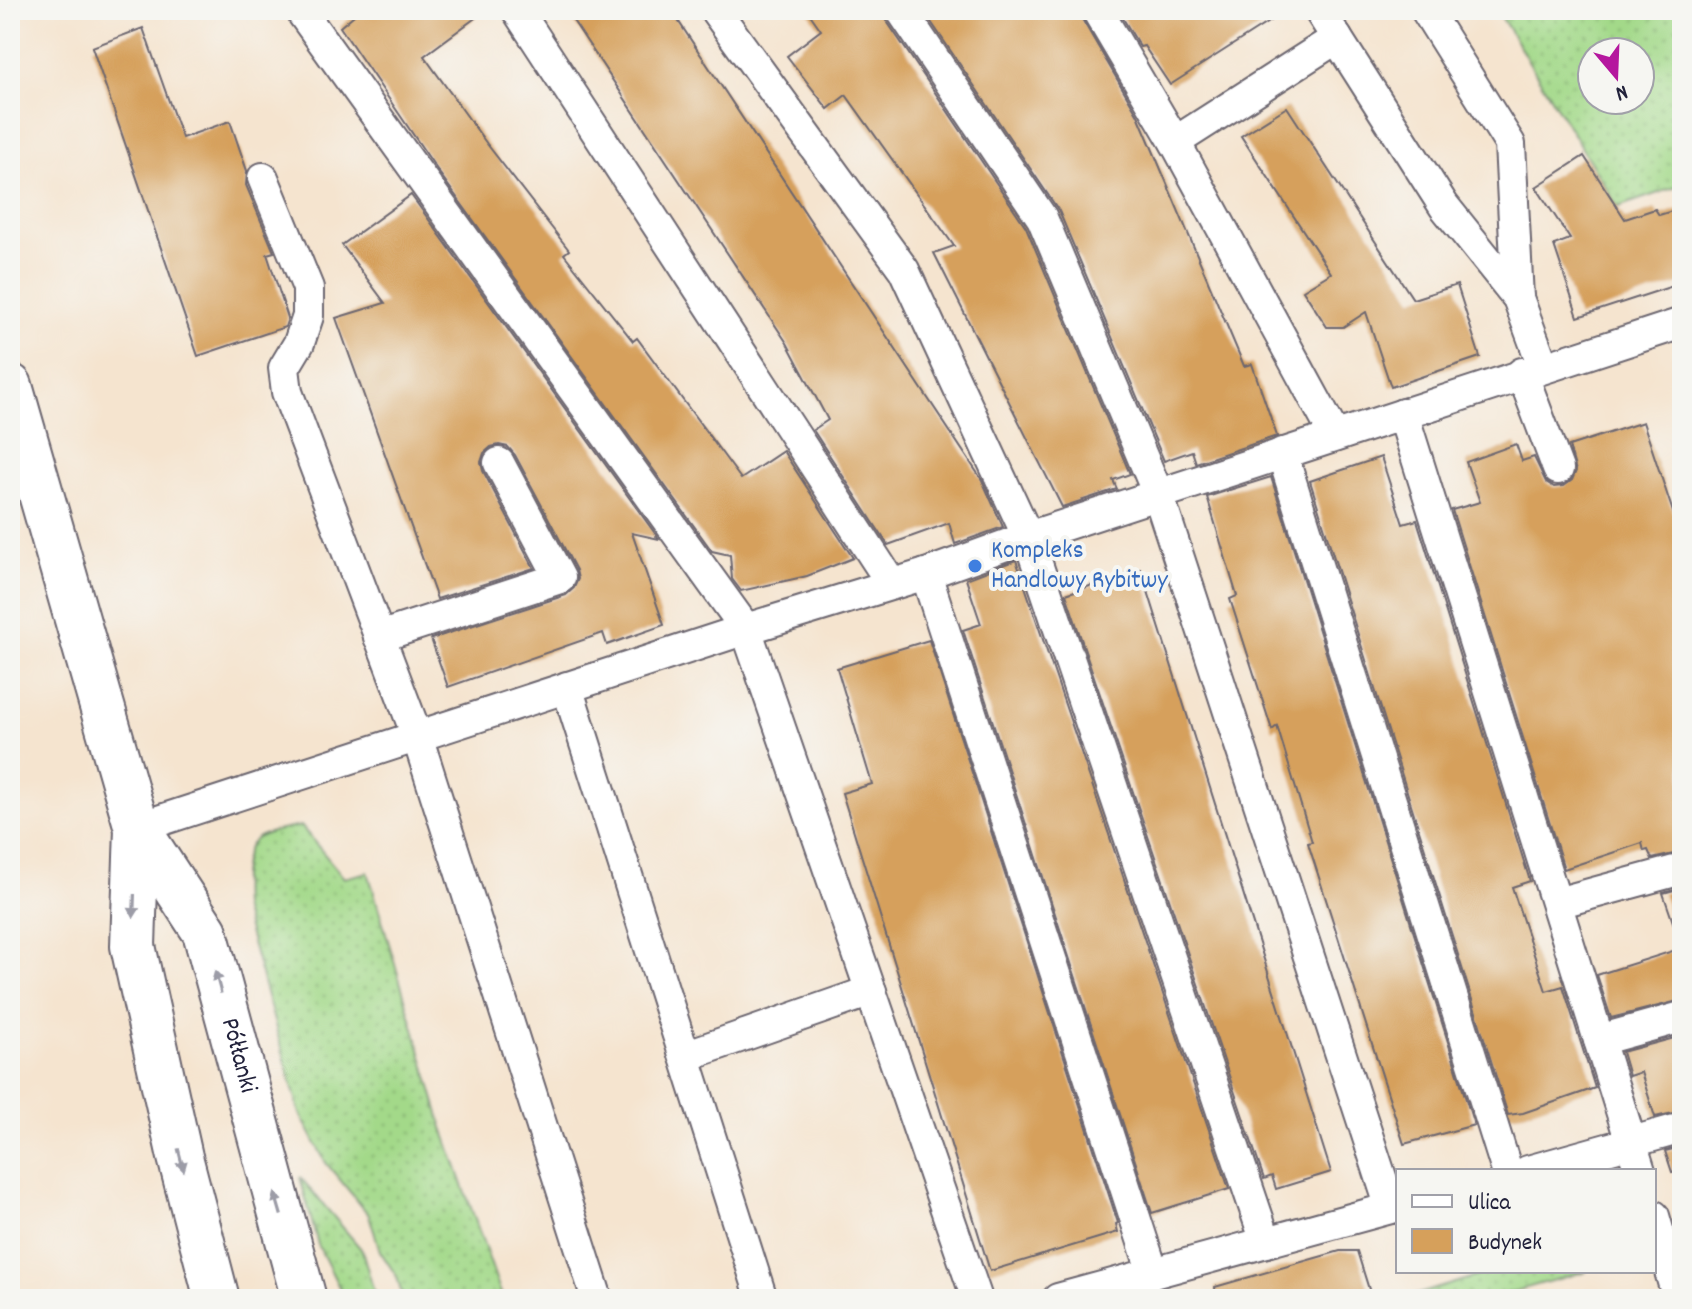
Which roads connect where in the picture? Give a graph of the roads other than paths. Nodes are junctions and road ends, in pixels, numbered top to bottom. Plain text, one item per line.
1 (300, 10) edge
2 (517, 10) edge
3 (715, 10) edge
4 (901, 10) edge
5 (1097, 10) edge
6 (1319, 10) edge
7 (1426, 10) edge
8 (1337, 38) junction
9 (1175, 142) junction
10 (263, 178) dead end
11 (1518, 298) junction
12 (1682, 323) edge
13 (1533, 370) junction
14 (10, 386) edge
15 (1403, 414) junction
16 (1335, 436) junction
17 (1282, 453) junction
18 (499, 463) dead end
19 (1558, 469) dead end
20 (1158, 494) junction
21 (1028, 537) junction
22 (926, 574) junction
23 (892, 584) junction
24 (746, 629) junction
25 (379, 637) junction
26 (567, 687) junction
27 (417, 736) junction
28 (137, 828) junction
29 (1682, 869) edge
30 (1557, 903) junction
31 (871, 991) junction
32 (1682, 1017) edge
33 (1599, 1040) junction
34 (685, 1056) junction
35 (1682, 1128) edge
36 (1635, 1157) edge
37 (1506, 1169) edge
38 (1543, 1169) edge
39 (1395, 1207) edge
40 (1656, 1223) edge
41 (1266, 1242) junction
42 (1153, 1273) junction
43 (217, 1299) edge
44 (304, 1299) edge
45 (597, 1299) edge
46 (762, 1299) edge
47 (977, 1299) edge
48 (1058, 1299) edge
49 (1678, 1299) edge

1 - 24 lane
2 - 23 lane
3 - 21 lane
4 - 20 lane
5 - 9 lane
6 - 8 lane
7 - 11 lane
8 - 9 lane
8 - 11 lane
9 - 16 lane
10 - 25 lane
11 - 13 lane
12 - 13 lane
13 - 15 lane
13 - 19 lane
14 - 28 street, Półłanki
15 - 16 lane
15 - 30 lane
16 - 17 lane
17 - 20 lane
17 - 37 lane
18 - 25 lane
20 - 21 lane
20 - 39 lane
21 - 22 lane
21 - 41 lane
22 - 23 lane
22 - 42 lane
23 - 24 lane
24 - 26 lane
24 - 31 lane
25 - 27 lane
26 - 27 lane
26 - 34 lane
27 - 28 lane
27 - 45 lane
28 -> 43 street, Półłanki
44 -> 28 street, Półłanki
29 - 30 lane
30 - 33 lane
31 - 34 lane
31 - 47 lane
32 - 33 lane
33 - 36 lane
34 - 46 lane
35 - 36 lane
36 - 38 lane
39 - 41 lane
40 - 49 lane
41 - 42 lane
42 - 48 lane

